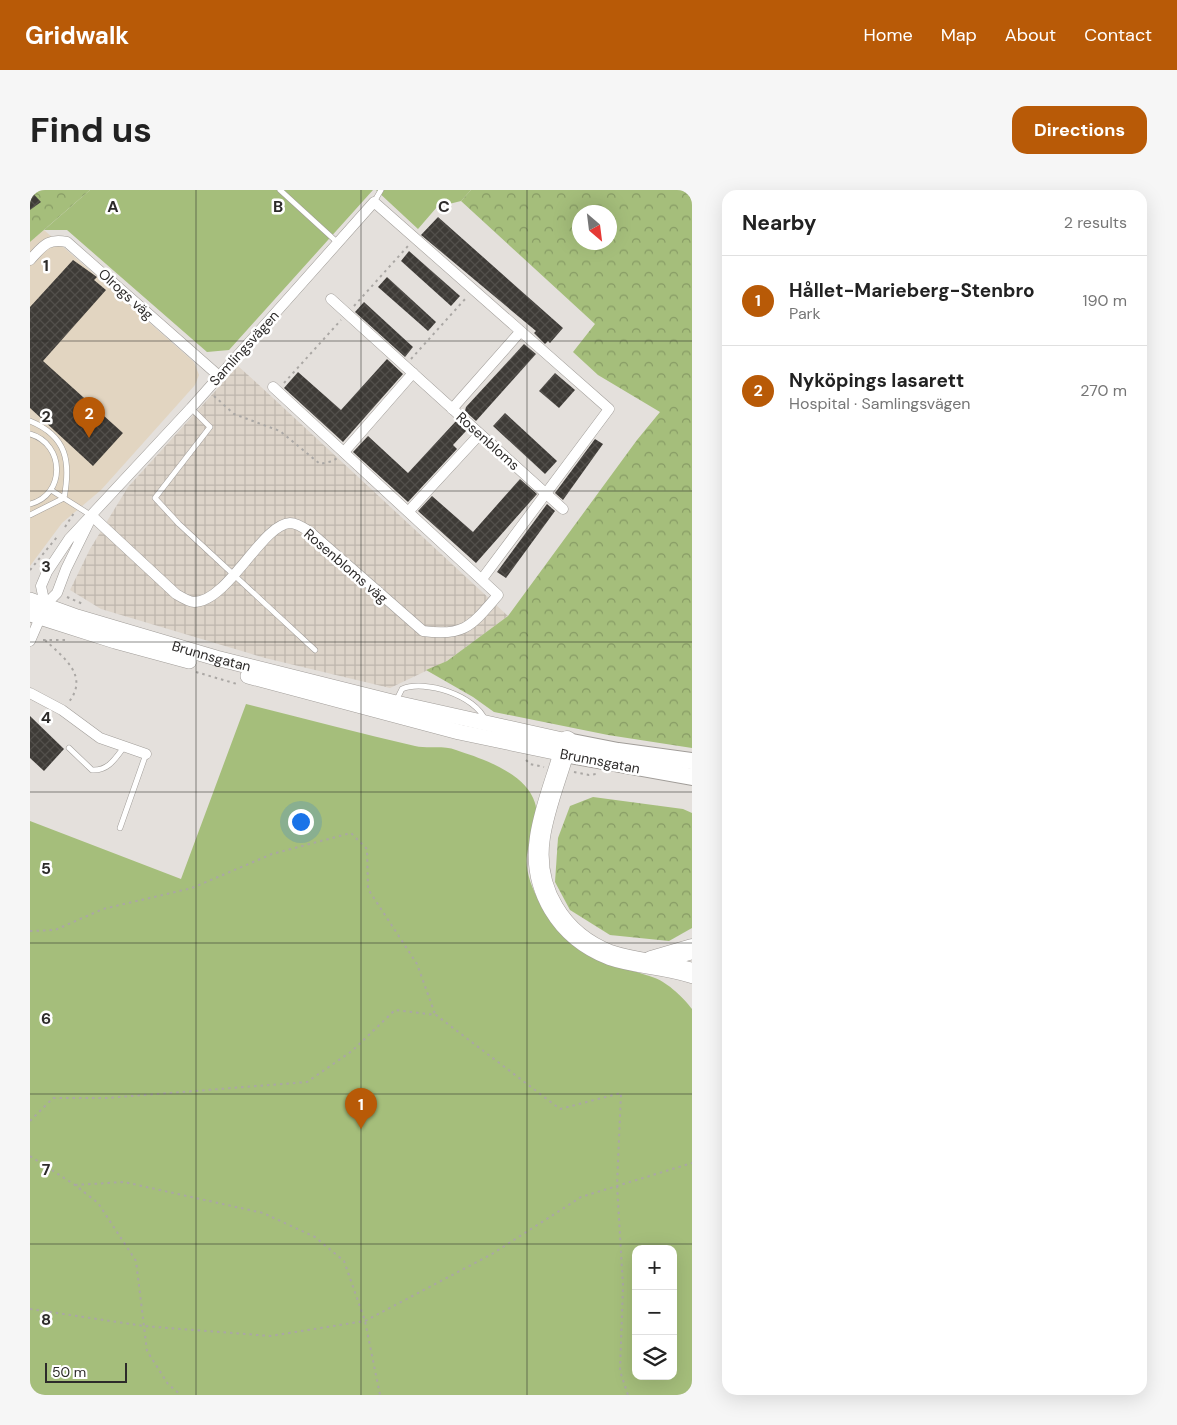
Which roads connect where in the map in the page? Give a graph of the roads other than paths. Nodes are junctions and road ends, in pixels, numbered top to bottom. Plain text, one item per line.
1 (280, 190) edge
2 (381, 190) edge
3 (374, 202) junction
4 (338, 243) junction
5 (30, 260) edge
6 (332, 299) dead end
7 (520, 332) junction
8 (413, 373) junction
9 (219, 376) junction
10 (273, 387) dead end
11 (190, 408) junction
12 (452, 408) junction
13 (30, 421) edge
14 (30, 434) edge
15 (480, 435) junction
16 (344, 452) junction
17 (52, 490) junction
18 (546, 494) junction
19 (64, 498) junction
20 (30, 504) edge
21 (563, 509) dead end
22 (409, 511) junction
23 (30, 515) edge
24 (92, 516) junction
25 (233, 575) junction
26 (482, 579) junction
27 (36, 609) edge
28 (30, 641) edge
29 (315, 650) dead end
30 (30, 692) edge
31 (394, 708) junction
32 (486, 722) junction
33 (124, 747) junction
34 (69, 748) dead end
35 (565, 748) junction
36 (146, 754) joint
37 (692, 760) edge
38 (692, 777) edge
39 (120, 828) dead end
40 (692, 949) edge
41 (646, 962) junction
42 (692, 973) edge

1 - 4 lane
2 - 3 lane
3 - 4 street, Samlingsvägen
3 - 7 street
4 - 9 street, Samlingsvägen
5 - 9 street, Olrogs väg
6 - 8 street, Rosenbloms
7 - 12 street
7 - 18 street
8 - 12 street, Rosenbloms
8 - 16 street
9 - 11 street, Samlingsvägen
10 - 16 street, Rosenbloms väg
11 - 24 street, Samlingsvägen
11 - 25 lane
12 - 15 street, Rosenbloms
13 - 19 lane
14 - 17 lane
15 - 18 street, Rosenbloms
15 - 22 street
16 - 22 street, Rosenbloms väg
17 - 19 lane
17 - 20 lane
18 - 21 street, Rosenbloms
18 - 26 street
19 - 23 lane
19 - 24 lane
22 - 26 street, Rosenbloms väg
24 - 25 street, Rosenbloms väg
24 - 27 street, Samlingsvägen
24 - 27 street, Samlingsvägen
25 - 26 street, Rosenbloms väg
25 - 29 lane
27 - 28 street
27 - 31 main road, Brunnsgatan
30 - 33 street
31 - 32 main road, Brunnsgatan
31 - 32 lane
31 - 35 main road, Brunnsgatan
32 - 35 main road, Brunnsgatan
33 - 34 lane
33 - 36 street
35 - 37 main road, Brunnsgatan
35 - 38 main road, Brunnsgatan
35 - 41 highway
36 - 39 lane
40 - 41 highway
41 - 42 highway

